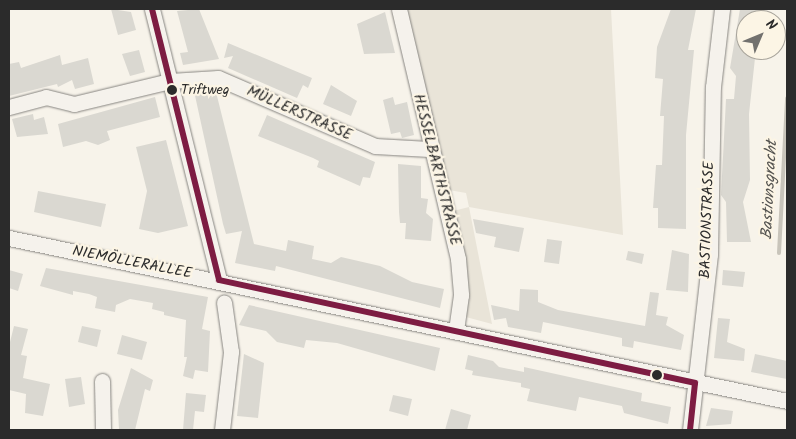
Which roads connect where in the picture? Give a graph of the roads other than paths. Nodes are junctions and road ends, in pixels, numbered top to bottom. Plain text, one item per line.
1 (152, 9) edge
2 (398, 9) edge
3 (722, 9) edge
4 (170, 81) junction
5 (9, 107) edge
6 (429, 149) junction
7 (9, 238) edge
8 (219, 280) junction
9 (224, 302) dead end
10 (456, 332) junction
11 (102, 381) dead end
12 (695, 383) junction
13 (787, 401) edge
14 (103, 430) edge
15 (222, 430) edge
16 (690, 430) edge

1 - 4 street
2 - 6 street, HESSELBARTHSTRASSE
3 - 12 street, BASTIONSTRASSE
4 - 5 street, MÜLLERSTRASSE
4 - 6 street, MÜLLERSTRASSE
4 - 8 street
6 - 10 street, HESSELBARTHSTRASSE
7 - 8 street, NIEMÖLLERALLEE
8 - 10 street, NIEMÖLLERALLEE
9 - 15 street
10 - 12 street, NIEMÖLLERALLEE
11 - 14 street
12 - 13 street, NIEMÖLLERALLEE
12 - 16 street, BASTIONSTRASSE

